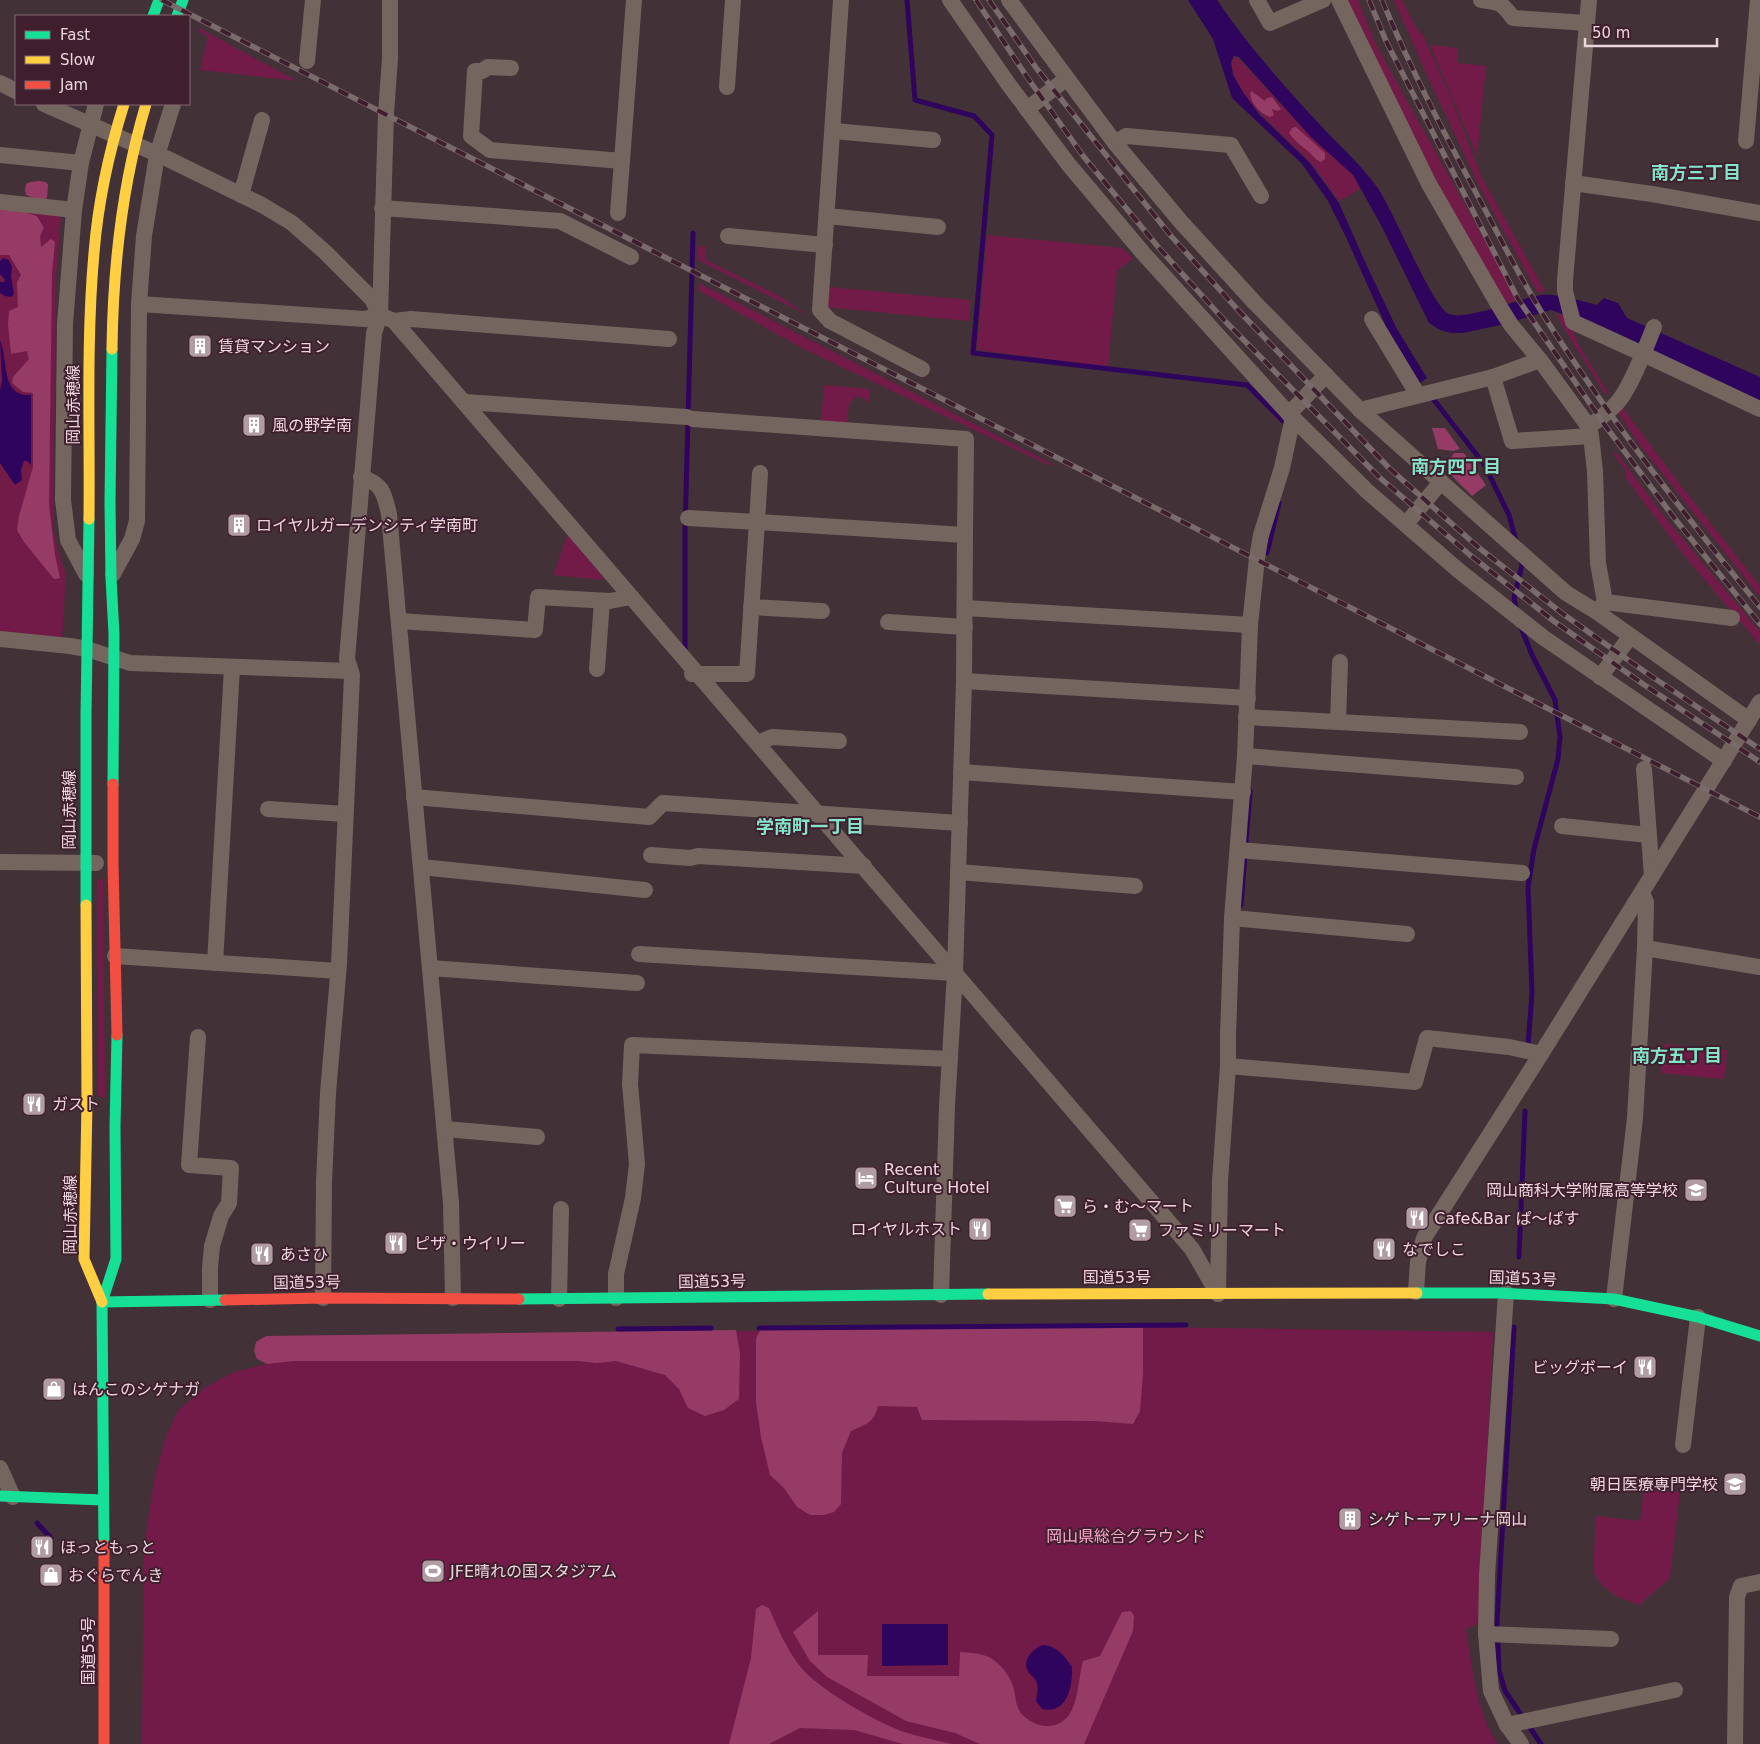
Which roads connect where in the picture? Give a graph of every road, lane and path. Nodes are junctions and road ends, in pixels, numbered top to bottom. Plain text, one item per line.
1 (159, 0) edge
2 (183, 0) edge
3 (313, 0) edge
4 (390, 0) edge
5 (634, 0) edge
6 (733, 0) edge
7 (842, 0) edge
8 (950, 0) edge
9 (1009, 0) edge
10 (1257, 0) edge
11 (1323, 0) edge
12 (1340, 0) edge
13 (1481, 0) edge
14 (1588, 0) edge
15 (1758, 0) edge
16 (153, 15) edge
17 (177, 15) edge
18 (1587, 23) junction
19 (307, 61) dead end
20 (511, 68) dead end
21 (1066, 79) junction
22 (0, 83) edge
23 (727, 87) dead end
24 (15, 90) edge
25 (46, 105) edge
26 (96, 105) edge
27 (124, 105) edge
28 (146, 105) edge
29 (173, 105) edge
30 (1027, 109) junction
31 (262, 120) dead end
32 (89, 125) junction
33 (834, 131) junction
34 (933, 140) dead end
35 (1746, 141) dead end
36 (1115, 144) junction
37 (0, 155) edge
38 (157, 155) junction
39 (622, 161) junction
40 (81, 163) junction
41 (1573, 183) junction
42 (242, 195) junction
43 (1261, 196) dead end
44 (0, 202) edge
45 (382, 208) junction
46 (74, 210) junction
47 (618, 213) dead end
48 (1760, 213) edge
49 (827, 216) junction
50 (938, 227) dead end
51 (728, 236) dead end
52 (825, 245) junction
53 (631, 257) dead end
54 (139, 304) junction
55 (387, 318) junction
56 (1372, 319) dead end
57 (1654, 328) dead end
58 (669, 339) dead end
59 (1644, 352) junction
60 (1540, 360) junction
61 (922, 369) dead end
62 (1326, 375) junction
63 (1492, 377) junction
64 (1418, 396) junction
65 (464, 402) junction
66 (1760, 409) edge
67 (1360, 410) junction
68 (1291, 415) junction
69 (1590, 431) junction
70 (760, 473) dead end
71 (362, 477) junction
72 (1441, 482) junction
73 (688, 518) dead end
74 (757, 522) junction
75 (1406, 524) junction
76 (965, 535) junction
77 (88, 578) junction
78 (111, 578) junction
79 (631, 597) junction
80 (602, 601) junction
81 (752, 607) junction
82 (1601, 607) junction
83 (965, 608) junction
84 (822, 611) dead end
85 (1732, 618) dead end
86 (399, 621) junction
87 (888, 622) dead end
88 (1250, 626) junction
89 (965, 627) junction
90 (1630, 637) junction
91 (0, 639) edge
92 (87, 649) junction
93 (114, 658) junction
94 (1340, 662) dead end
95 (232, 668) junction
96 (597, 669) dead end
97 (350, 671) junction
98 (698, 673) junction
99 (1600, 677) junction
100 (964, 681) junction
101 (1248, 698) junction
102 (1760, 702) edge
103 (1251, 717) junction
104 (1749, 720) junction
105 (1338, 722) junction
106 (1520, 732) dead end
107 (839, 741) dead end
108 (758, 743) junction
109 (1250, 756) junction
110 (1724, 761) junction
111 (1644, 769) dead end
112 (961, 772) junction
113 (1516, 778) dead end
114 (1243, 792) junction
115 (414, 797) junction
116 (268, 808) dead end
117 (818, 813) junction
118 (345, 814) junction
119 (960, 823) junction
120 (1562, 826) dead end
121 (1648, 835) junction
122 (1244, 851) junction
123 (651, 855) dead end
124 (0, 862) edge
125 (113, 862) junction
126 (85, 863) junction
127 (864, 866) junction
128 (421, 867) junction
129 (958, 872) junction
130 (1522, 873) dead end
131 (1652, 876) junction
132 (1135, 886) dead end
133 (645, 890) dead end
134 (1642, 893) junction
135 (1238, 918) junction
136 (1406, 934) dead end
137 (1645, 948) junction
138 (639, 954) dead end
139 (115, 956) junction
140 (215, 963) junction
141 (1760, 967) edge
142 (430, 968) junction
143 (338, 971) junction
144 (955, 973) junction
145 (637, 983) dead end
146 (198, 1037) dead end
147 (1541, 1054) junction
148 (950, 1059) junction
149 (1228, 1066) junction
150 (445, 1129) junction
151 (537, 1137) dead end
152 (562, 1208) dead end
153 (1416, 1292) junction
154 (1506, 1293) junction
155 (1218, 1294) junction
156 (941, 1295) junction
157 (323, 1298) junction
158 (454, 1298) junction
159 (559, 1298) junction
160 (616, 1298) junction
161 (1614, 1299) junction
162 (210, 1300) junction
163 (102, 1302) junction
164 (1698, 1317) junction
165 (1760, 1336) edge
166 (1683, 1445) dead end
167 (0, 1468) edge
168 (6, 1496) edge
169 (103, 1500) junction
170 (1760, 1582) edge
171 (1494, 1634) junction
172 (1611, 1639) dead end
173 (1675, 1690) dead end
174 (1519, 1722) junction
175 (104, 1744) edge
176 (1522, 1744) edge
177 (1735, 1744) edge

1 - 16 main road
2 - 17 main road
3 - 19 street
4 - 45 street
5 - 39 street
6 - 23 street
7 - 33 street
8 - 30 street
9 - 21 street
10 - 11 street
12 - 60 street
13 - 18 street
14 - 18 street
15 - 35 street
18 - 41 street
20 - 39 street
21 - 30 street
21 - 36 street
22 - 24 street
25 - 32 street
26 - 32 street
27 - 77 main road, 岡山赤穂線
28 - 78 main road
29 - 38 street
30 - 68 street
31 - 42 street
32 - 38 street
32 - 40 street
33 - 34 street
33 - 49 street
36 - 43 street
36 - 62 street
37 - 40 street
38 - 42 street
38 - 54 street
39 - 47 street
40 - 46 street
41 - 48 street
41 - 59 street
42 - 55 street
44 - 46 street
45 - 53 street
45 - 55 street
46 - 77 street
49 - 50 street
49 - 52 street
51 - 52 street
52 - 61 street
54 - 55 street
54 - 78 street
55 - 58 street
55 - 65 street
55 - 71 street
56 - 64 street
57 - 59 street
59 - 66 street
59 - 69 street
60 - 63 street
60 - 69 street
62 - 67 street
62 - 68 street
63 - 64 street
63 - 69 street
64 - 67 street
65 - 76 street
65 - 79 street
67 - 72 street
68 - 75 street
68 - 88 street
69 - 82 street
70 - 74 street
71 - 86 street
71 - 97 street
72 - 75 street
72 - 82 street
73 - 74 street
74 - 76 street
74 - 81 street
75 - 99 street
76 - 83 street
77 - 92 main road, 岡山赤穂線
78 - 93 main road
79 - 80 street
79 - 98 street
80 - 86 street
80 - 96 street
81 - 84 street
81 - 98 street
82 - 85 street
82 - 90 street
83 - 88 street
83 - 89 street
86 - 115 street
87 - 89 street
88 - 101 street
89 - 100 street
90 - 99 street
90 - 104 street
91 - 92 street
92 - 93 street
92 - 126 main road, 岡山赤穂線
93 - 95 street
93 - 125 main road
94 - 105 street
95 - 97 street
95 - 140 street
97 - 118 street
98 - 108 street
99 - 110 street
100 - 101 street
100 - 112 street
101 - 103 street
102 - 104 street
103 - 105 street
103 - 109 street
104 - 110 street
105 - 106 street
107 - 108 street
108 - 117 street
109 - 113 street
109 - 114 street
110 - 131 street
111 - 121 street
112 - 114 street
112 - 119 street
114 - 122 street
115 - 117 street
115 - 128 street
116 - 118 street
117 - 119 street
117 - 127 street
118 - 143 street
119 - 129 street
120 - 121 street
121 - 131 street
122 - 130 street
122 - 135 street
123 - 127 street
124 - 126 street
125 - 126 street
125 - 139 main road
126 - 163 main road, 岡山赤穂線
127 - 144 street
128 - 133 street
128 - 142 street
129 - 132 street
129 - 144 street
131 - 134 street
134 - 137 street
134 - 147 street
135 - 136 street
135 - 149 street
137 - 141 street
137 - 161 street
138 - 144 street
139 - 140 street
139 - 163 main road
140 - 143 street
142 - 145 street
142 - 150 street
143 - 157 street
144 - 148 street
144 - 155 street
146 - 162 street
147 - 149 street
147 - 153 street
148 - 156 street
148 - 160 street
149 - 155 street
150 - 151 street
150 - 158 street
152 - 159 street
153 - 154 main road, 国道53号
153 - 155 main road, 国道53号
154 - 161 main road, 国道53号
154 - 171 street
155 - 156 main road, 国道53号
156 - 160 main road, 国道53号
157 - 158 main road, 国道53号
157 - 162 main road, 国道53号
158 - 159 main road, 国道53号
159 - 160 main road, 国道53号
161 - 164 main road, 国道53号
162 - 163 main road, 国道53号
163 - 169 main road, 国道53号
164 - 165 main road, 国道53号
164 - 166 street
167 - 168 street
168 - 169 main road
169 - 175 main road, 国道53号
170 - 177 street
171 - 172 street
171 - 174 street
173 - 174 street
174 - 176 street

